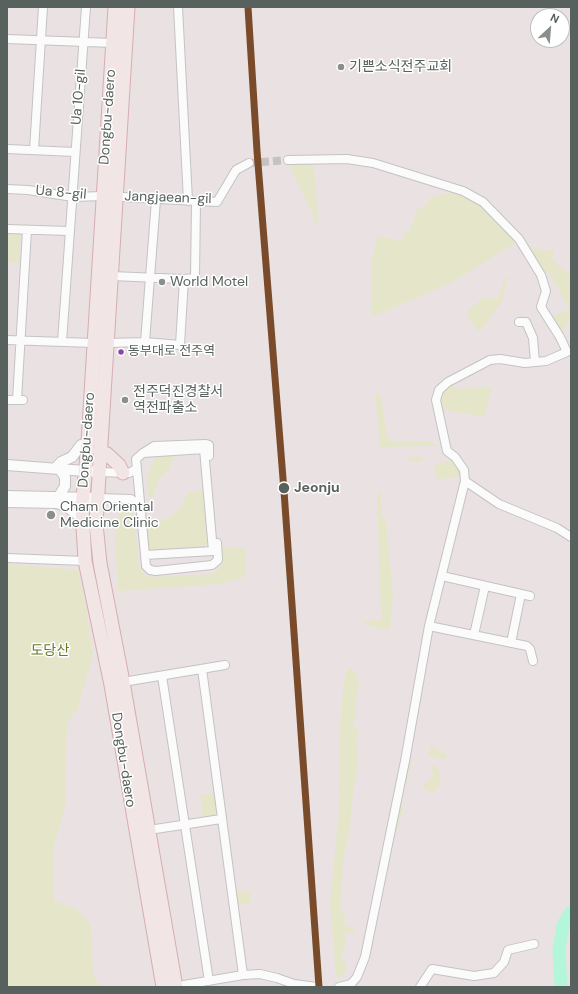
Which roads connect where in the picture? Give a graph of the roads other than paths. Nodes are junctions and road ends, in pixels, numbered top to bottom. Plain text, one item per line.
1 (43, 7) edge
2 (86, 7) edge
3 (115, 7) edge
4 (128, 7) edge
5 (178, 7) edge
6 (7, 39) edge
7 (41, 40) junction
8 (84, 43) junction
9 (113, 44) junction
10 (7, 149) edge
11 (34, 150) junction
12 (75, 152) junction
13 (288, 160) tunnel mouth
14 (249, 163) tunnel mouth
15 (7, 189) edge
16 (110, 196) junction
17 (73, 197) junction
18 (156, 200) junction
19 (192, 201) junction
20 (7, 229) edge
21 (27, 230) junction
22 (69, 231) junction
23 (111, 276) junction
24 (151, 277) junction
25 (184, 279) junction
26 (519, 322) dead end
27 (7, 340) edge
28 (21, 341) junction
29 (62, 342) junction
30 (146, 342) junction
31 (93, 343) junction
32 (106, 343) junction
33 (535, 362) junction
34 (7, 400) edge
35 (88, 442) junction
36 (100, 451) junction
37 (143, 453) junction
38 (7, 464) edge
39 (58, 468) junction
40 (136, 469) junction
41 (92, 472) junction
42 (123, 473) junction
43 (465, 481) junction
44 (10, 498) edge
45 (58, 498) junction
46 (83, 498) junction
47 (97, 498) junction
48 (140, 507) junction
49 (83, 520) junction
50 (571, 537) edge
51 (145, 556) junction
52 (7, 558) edge
53 (86, 561) junction
54 (442, 576) junction
55 (484, 586) junction
56 (521, 594) junction
57 (530, 596) dead end
58 (430, 626) junction
59 (474, 635) junction
60 (511, 643) junction
61 (533, 661) dead end
62 (225, 665) dead end
63 (202, 669) junction
64 (162, 676) junction
65 (124, 682) junction
66 (221, 820) junction
67 (185, 824) junction
68 (149, 830) junction
69 (534, 944) dead end
70 (243, 975) junction
71 (209, 981) junction
72 (296, 986) edge
73 (350, 986) edge
74 (163, 987) edge
75 (172, 987) edge
76 (176, 987) edge
77 (317, 987) edge
78 (339, 987) edge
79 (420, 987) edge

1 - 7 street
2 - 8 street, Ua 10-gil
3 - 9 main road, Dongbu-daero
4 - 16 main road, Dongbu-daero
5 - 19 street
6 - 7 street
7 - 8 street
7 - 11 street
8 - 9 street
8 - 12 street, Ua 10-gil
9 - 16 main road, Dongbu-daero
10 - 11 street
11 - 12 street
12 - 17 street, Ua 10-gil
13 - 33 street
14 - 19 street, Jangjaean-gil
15 - 17 street, Ua 8-gil
16 - 17 street, Ua 8-gil
16 - 18 street, Jangjaean-gil
16 - 23 main road, Dongbu-daero
16 - 31 main road, Dongbu-daero
17 - 22 street, Ua 10-gil
18 - 19 street, Jangjaean-gil
18 - 24 street
19 - 25 street
20 - 21 street
21 - 22 street
21 - 28 street
22 - 29 street, Ua 10-gil
23 - 24 street
23 - 32 main road, Dongbu-daero
24 - 25 street
24 - 30 street
25 - 30 street
26 - 33 street
27 - 28 street
28 - 29 street
28 - 34 street
29 - 31 street
30 - 32 street
31 - 35 main road, Dongbu-daero
32 - 36 main road, Dongbu-daero
33 - 43 street
35 - 39 street
35 - 41 main road, Dongbu-daero
36 - 41 main road, Dongbu-daero
36 - 42 main road
37 - 40 street
37 - 51 street
37 - 51 street
38 - 39 street
39 - 41 street
39 - 45 street
40 - 42 street
40 - 48 street
41 - 42 street
41 - 46 main road, Dongbu-daero
41 - 47 main road, Dongbu-daero
43 - 50 street
43 - 54 street
44 - 45 street
44 - 49 street
45 - 46 street
46 - 47 street
46 - 49 main road, Dongbu-daero
47 - 48 street
47 - 65 main road, Dongbu-daero
48 - 51 street
49 - 53 main road, Dongbu-daero
52 - 53 street
53 - 74 main road, Dongbu-daero
54 - 55 street
54 - 58 street
55 - 56 street
55 - 59 street
56 - 57 street
56 - 60 street
58 - 59 street
58 - 73 street
59 - 60 street
60 - 61 street
62 - 63 street
63 - 64 street
63 - 66 street
64 - 65 street
64 - 67 street
65 - 68 main road, Dongbu-daero
66 - 67 street
66 - 70 street
67 - 68 street
67 - 71 street
68 - 76 main road, Dongbu-daero
69 - 79 street
70 - 71 street
70 - 72 street
71 - 76 street
72 - 77 street
73 - 78 street
75 - 76 street

